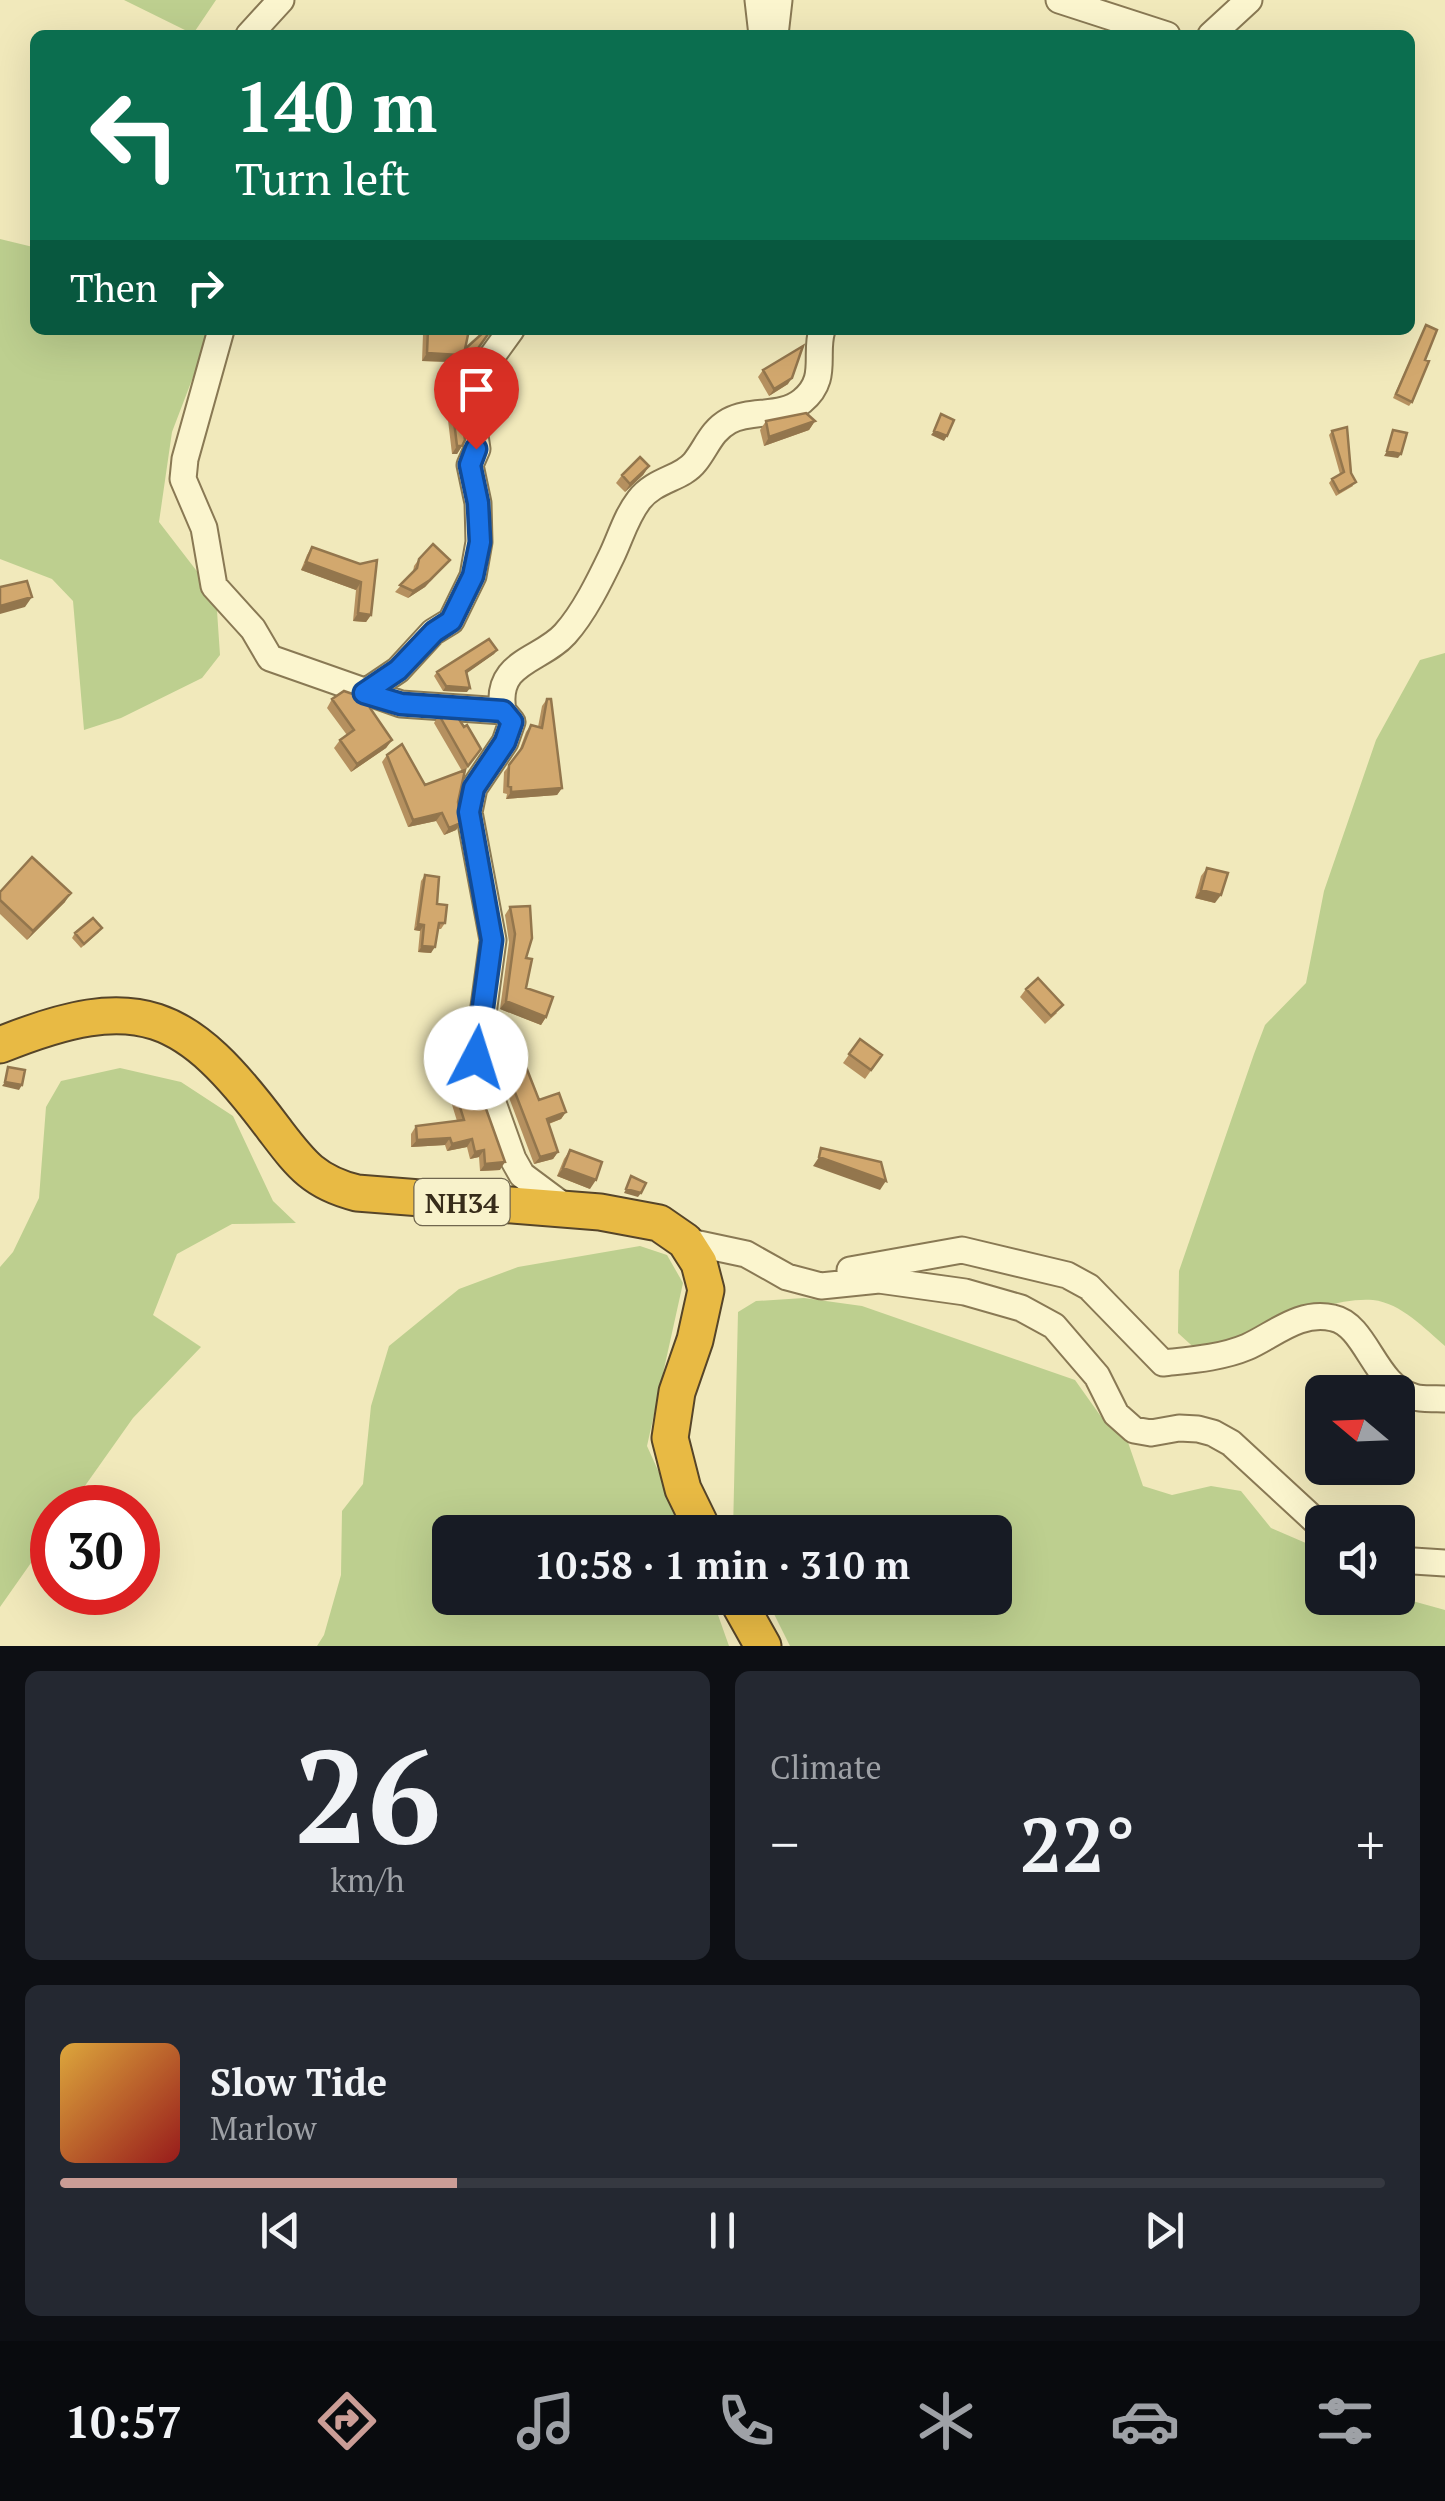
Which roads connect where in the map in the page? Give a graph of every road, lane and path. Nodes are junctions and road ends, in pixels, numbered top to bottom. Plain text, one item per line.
1 (280, 0) edge
2 (758, 0) edge
3 (779, 0) edge
4 (1059, 0) edge
5 (1249, 0) edge
6 (253, 30) edge
7 (761, 30) edge
8 (776, 30) edge
9 (1152, 30) edge
10 (1217, 30) edge
11 (220, 335) edge
12 (507, 335) edge
13 (821, 335) edge
14 (364, 693) junction
15 (503, 711) junction
16 (0, 1044) edge
17 (569, 1210) junction
18 (685, 1241) junction
19 (807, 1283) junction
20 (1445, 1399) edge
21 (1305, 1511) edge
22 (696, 1515) edge
23 (1415, 1561) edge
24 (1445, 1562) edge
25 (746, 1615) edge
26 (763, 1646) edge

1 - 6 street
2 - 7 street
3 - 8 street
4 - 9 street
5 - 10 street
11 - 14 street
12 - 14 street
13 - 15 street
14 - 15 street
15 - 17 street
16 - 17 highway, NH34
17 - 18 highway, NH34
18 - 19 street
18 - 22 highway
19 - 20 street
19 - 21 street
23 - 24 street
25 - 26 highway

